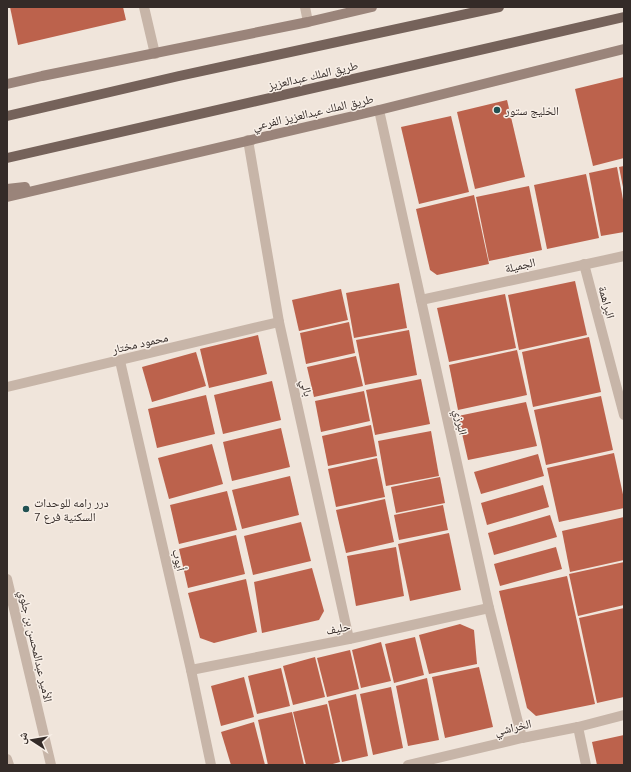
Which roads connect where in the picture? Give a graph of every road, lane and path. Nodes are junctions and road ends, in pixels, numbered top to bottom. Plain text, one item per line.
1 (144, 7) edge
2 (305, 7) edge
3 (372, 7) edge
4 (499, 7) edge
5 (624, 17) edge
6 (308, 22) junction
7 (624, 49) edge
8 (155, 54) junction
9 (42, 76) junction
10 (7, 84) edge
11 (7, 88) edge
12 (379, 110) junction
13 (7, 116) edge
14 (248, 140) junction
15 (7, 158) edge
16 (76, 181) junction
17 (7, 190) edge
18 (7, 197) edge
19 (624, 256) edge
20 (584, 264) junction
21 (421, 300) junction
22 (279, 322) junction
23 (120, 361) junction
24 (7, 387) edge
25 (624, 415) edge
26 (7, 579) edge
27 (489, 608) junction
28 (349, 639) junction
29 (191, 670) junction
30 (624, 715) edge
31 (578, 727) junction
32 (522, 738) junction
33 (7, 759) edge
34 (8, 765) edge
35 (51, 765) edge
36 (211, 765) edge
37 (408, 765) edge
38 (586, 765) edge

1 - 8 street
2 - 6 street
3 - 6 street
4 - 13 main road
5 - 15 main road, طريق الملك عبدالعزيز
6 - 8 street
7 - 12 street, طريق الملك عبدالعزيز الفرعي
8 - 9 street
9 - 10 street
9 - 11 street
12 - 14 street, طريق الملك عبدالعزيز الفرعي
12 - 21 street, البرزي
14 - 16 street, طريق الملك عبدالعزيز الفرعي
14 - 22 street, بالي
16 - 17 street
16 - 18 street, طريق الملك عبدالعزيز الفرعي
19 - 20 street, الجميلة
20 - 21 street, الجميلة
20 - 25 street, البراهمة
21 - 27 street, البرزي
22 - 23 street, محمود مختار
22 - 28 street, بالي
23 - 24 street, محمود مختار
23 - 29 street, أيوب
26 - 35 street, الأمير عبدالمحسن بن جلوي
27 - 28 street, حليف
27 - 32 street, البرزي
28 - 29 street, حليف
29 - 36 street, أيوب
30 - 31 street, الخراشي
31 - 32 street, الخراشي
31 - 38 street
32 - 37 street, الخراشي
33 - 34 street

